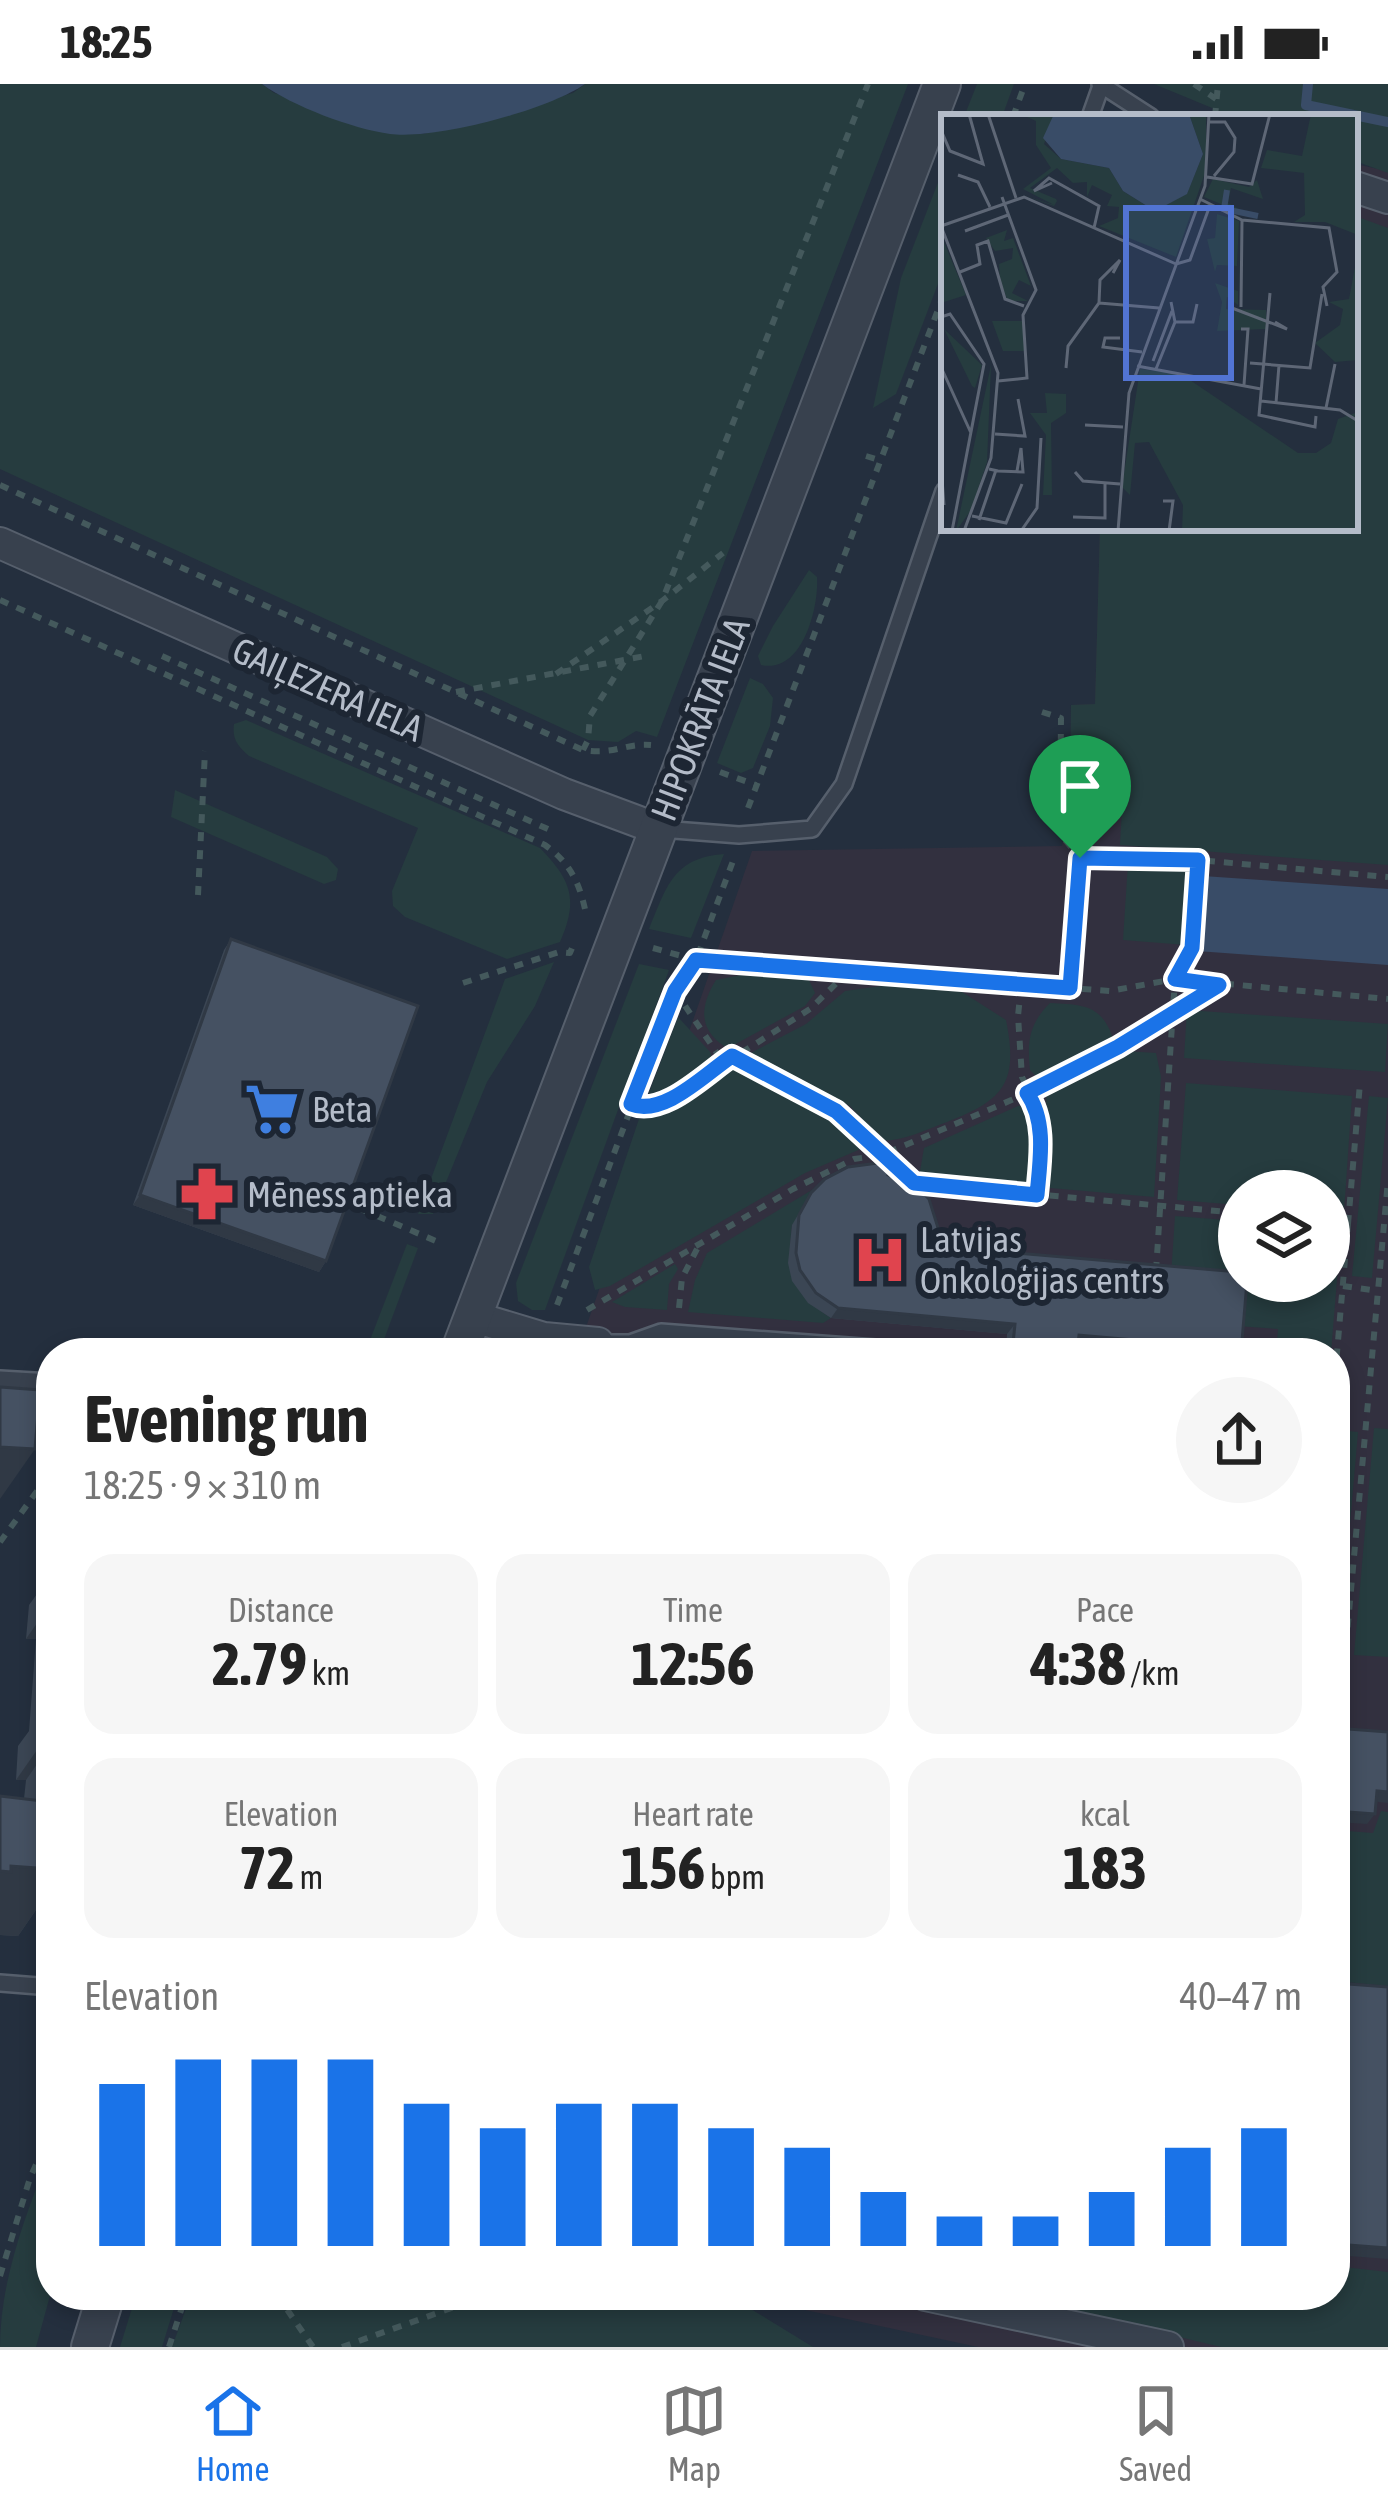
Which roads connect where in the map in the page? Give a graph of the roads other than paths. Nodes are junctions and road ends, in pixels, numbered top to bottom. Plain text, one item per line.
1 (942, 84) edge
2 (1100, 85) edge
3 (1091, 114) edge
4 (1145, 114) edge
5 (1358, 188) edge
6 (1388, 198) edge
7 (941, 499) edge
8 (0, 543) edge
9 (658, 829) junction
10 (474, 1317) junction
11 (465, 1338) edge
12 (551, 1338) edge
13 (640, 1338) edge
14 (740, 1338) edge
15 (0, 1378) edge
16 (36, 1381) edge
17 (0, 1983) edge
18 (36, 1986) edge
19 (101, 2310) edge
20 (1000, 2310) edge
21 (90, 2347) edge
22 (1168, 2347) edge

1 - 9 street, HIPOKRĀTA IELA
2 - 3 lane
2 - 4 lane
5 - 6 street
7 - 9 lane
8 - 9 street, GAIĻEZERA IELA
9 - 10 street, HIPOKRĀTA IELA
10 - 11 street, HIPOKRĀTA IELA
10 - 12 street
13 - 14 lane
15 - 16 lane
17 - 18 lane
19 - 21 street
20 - 22 street

